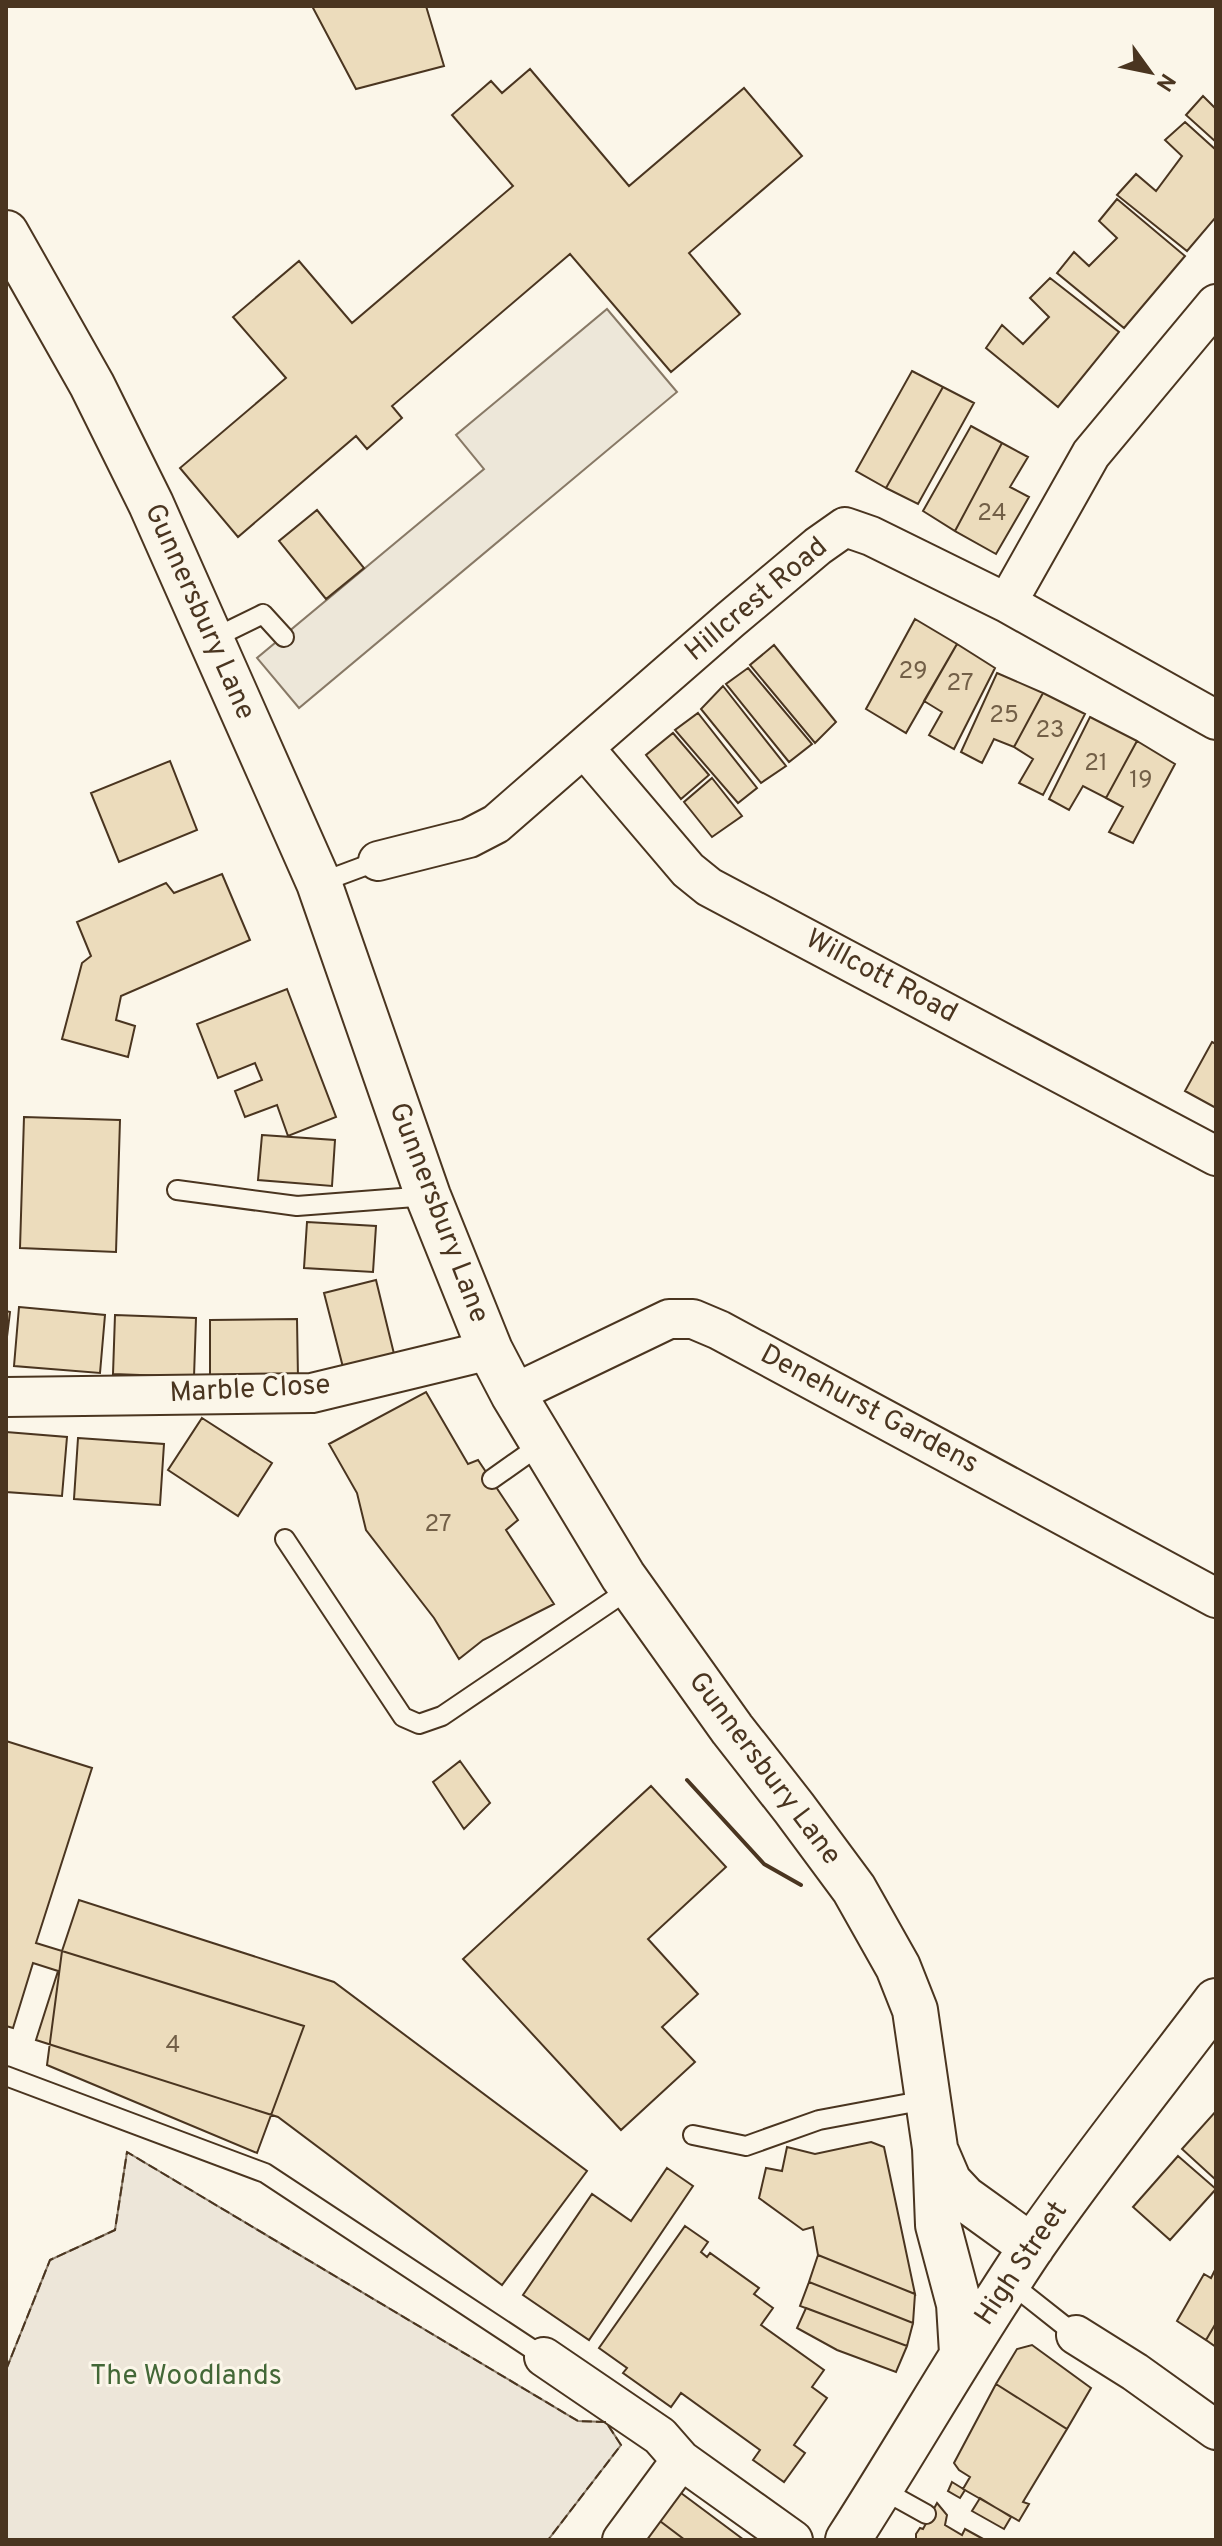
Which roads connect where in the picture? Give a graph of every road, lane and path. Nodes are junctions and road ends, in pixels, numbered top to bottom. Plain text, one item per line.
1 (6, 233) edge
2 (1216, 304) edge
3 (1007, 603) junction
4 (284, 637) dead end
5 (212, 639) junction
6 (1216, 720) edge
7 (585, 749) junction
8 (378, 861) joint
9 (319, 883) junction
10 (1216, 1156) edge
11 (177, 1190) dead end
12 (428, 1196) junction
13 (490, 1350) junction
14 (513, 1394) junction
15 (6, 1397) edge
16 (543, 1443) junction
17 (492, 1479) dead end
18 (285, 1539) dead end
19 (631, 1588) junction
20 (1216, 1598) edge
21 (1216, 2001) edge
22 (6, 2076) edge
23 (926, 2100) junction
24 (693, 2135) dead end
25 (935, 2148) junction
26 (1027, 2279) junction
27 (1076, 2335) joint
28 (962, 2353) junction
29 (544, 2357) joint
30 (1216, 2430) edge
31 (681, 2460) junction
32 (881, 2489) junction
33 (926, 2514) dead end
34 (622, 2540) edge
35 (793, 2540) edge
36 (848, 2540) edge

1 - 5 main road, Gunnersbury Lane
2 - 3 street
3 - 6 street, Hillcrest Road
3 - 7 street, Hillcrest Road
4 - 5 lane
5 - 9 main road, Gunnersbury Lane
7 - 8 street, Hillcrest Road
7 - 10 street, Willcott Road
8 - 9 lane, Hillcrest Road
9 - 12 main road, Gunnersbury Lane
11 - 12 lane
12 - 13 main road, Gunnersbury Lane
13 - 14 main road, Gunnersbury Lane
13 - 15 street, Marble Close
14 - 16 main road, Gunnersbury Lane
14 - 20 street, Denehurst Gardens
16 - 17 lane
16 - 19 main road, Gunnersbury Lane
18 - 19 lane
19 - 23 main road, Gunnersbury Lane
21 - 26 main road, High Street
22 - 29 lane
23 - 24 lane
23 - 25 main road, Gunnersbury Lane
25 - 26 main road, Gunnersbury Lane
25 - 28 main road, Gunnersbury Lane
26 - 27 lane
26 - 28 main road, High Street
27 - 30 street
28 - 32 main road, High Street
29 - 31 street
31 - 34 street
31 - 35 street
32 - 33 lane
32 - 36 main road, High Street

